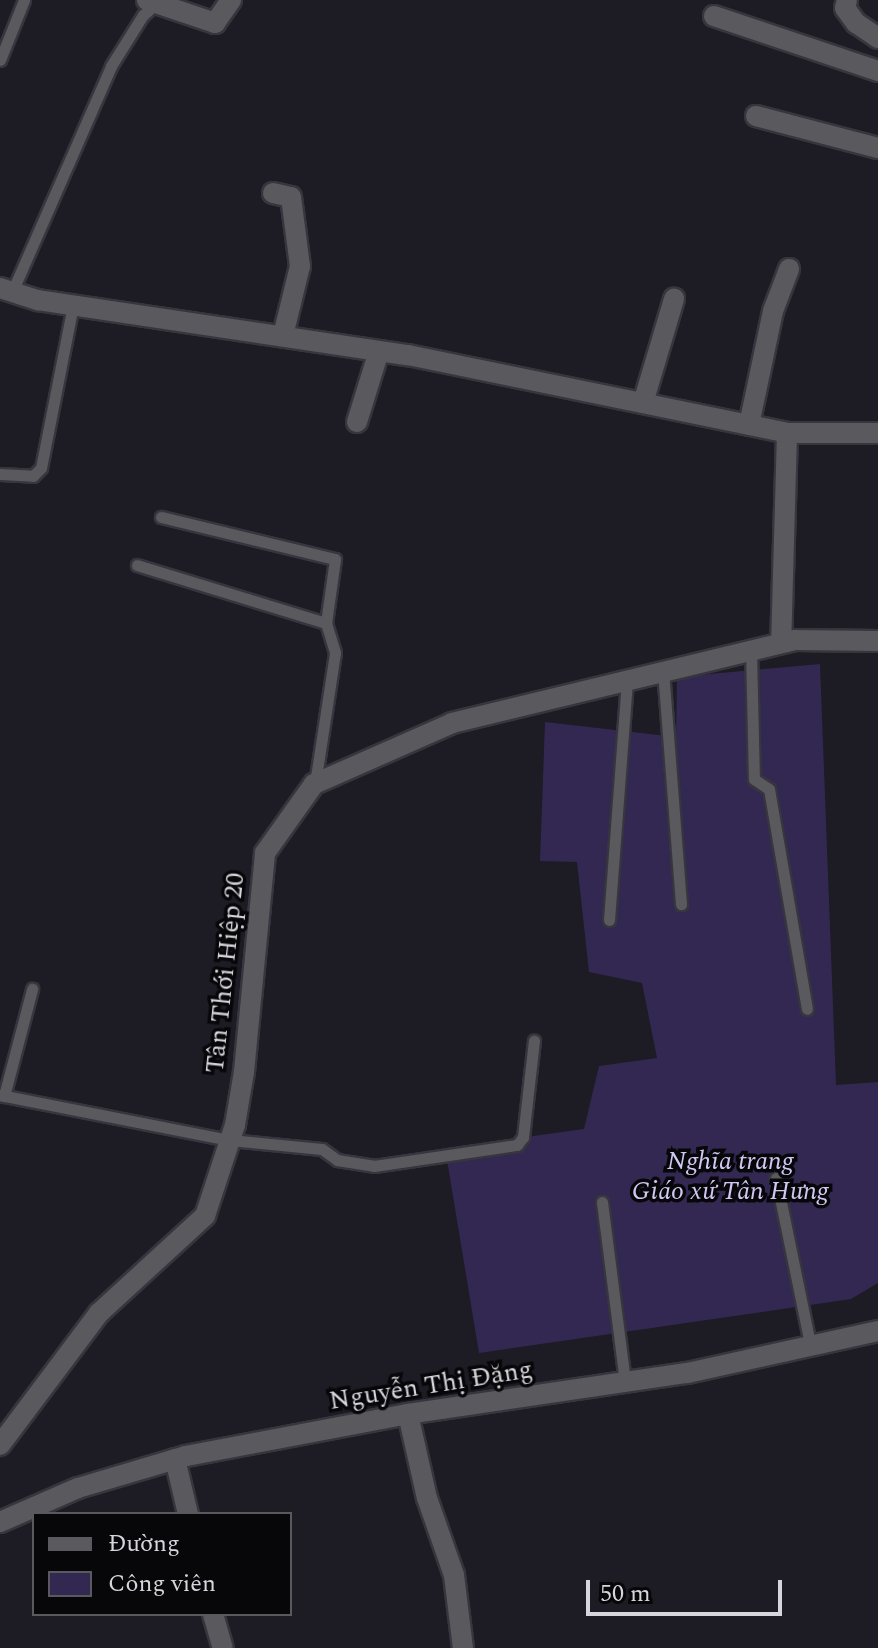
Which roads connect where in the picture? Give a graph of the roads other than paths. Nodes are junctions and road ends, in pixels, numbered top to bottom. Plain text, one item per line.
1 (24, 0) edge
2 (231, 0) edge
3 (847, 0) edge
4 (154, 1) edge
5 (714, 16) dead end
6 (878, 38) edge
7 (0, 60) edge
8 (878, 71) edge
9 (756, 116) dead end
10 (878, 148) edge
11 (273, 193) dead end
12 (789, 269) dead end
13 (6, 290) edge
14 (674, 299) dead end
15 (73, 305) junction
16 (283, 336) junction
17 (379, 351) junction
18 (643, 403) junction
19 (357, 422) dead end
20 (749, 425) junction
21 (787, 433) junction
22 (878, 433) edge
23 (0, 474) edge
24 (161, 517) dead end
25 (137, 565) dead end
26 (326, 623) junction
27 (878, 641) edge
28 (781, 643) junction
29 (751, 650) junction
30 (663, 670) junction
31 (627, 679) junction
32 (314, 784) junction
33 (681, 904) dead end
34 (609, 920) dead end
35 (32, 989) dead end
36 (807, 1009) dead end
37 (534, 1041) dead end
38 (2, 1096) edge
39 (230, 1140) junction
40 (776, 1178) dead end
41 (602, 1202) dead end
42 (878, 1331) edge
43 (811, 1348) junction
44 (625, 1382) junction
45 (408, 1414) junction
46 (0, 1445) edge
47 (175, 1459) junction
48 (188, 1512) edge
49 (0, 1522) edge
50 (214, 1616) edge
51 (223, 1648) edge
52 (463, 1648) edge

1 - 7 lane
2 - 4 street
3 - 6 street
4 - 13 lane
5 - 8 street
9 - 10 street
11 - 16 street
12 - 20 street
13 - 15 street
14 - 18 street
15 - 16 street
15 - 23 lane
16 - 17 street
17 - 18 street
17 - 19 street
18 - 20 street
20 - 21 street
21 - 22 street
21 - 28 street
24 - 26 lane
25 - 26 lane
26 - 32 lane
27 - 28 street
28 - 29 street
29 - 30 street
29 - 36 lane
30 - 31 street
30 - 33 lane
31 - 32 street
31 - 34 lane
32 - 39 street, Tân Thới Hiệp 20
35 - 38 lane
37 - 39 lane
38 - 39 lane
39 - 46 street, Tân Thới Hiệp 20
40 - 43 lane
41 - 44 lane
42 - 43 street, Nguyễn Thị Đặng
43 - 44 street, Nguyễn Thị Đặng
44 - 45 street, Nguyễn Thị Đặng
45 - 47 street, Nguyễn Thị Đặng
45 - 52 street
47 - 48 street
47 - 49 street, Nguyễn Thị Đặng
50 - 51 street

